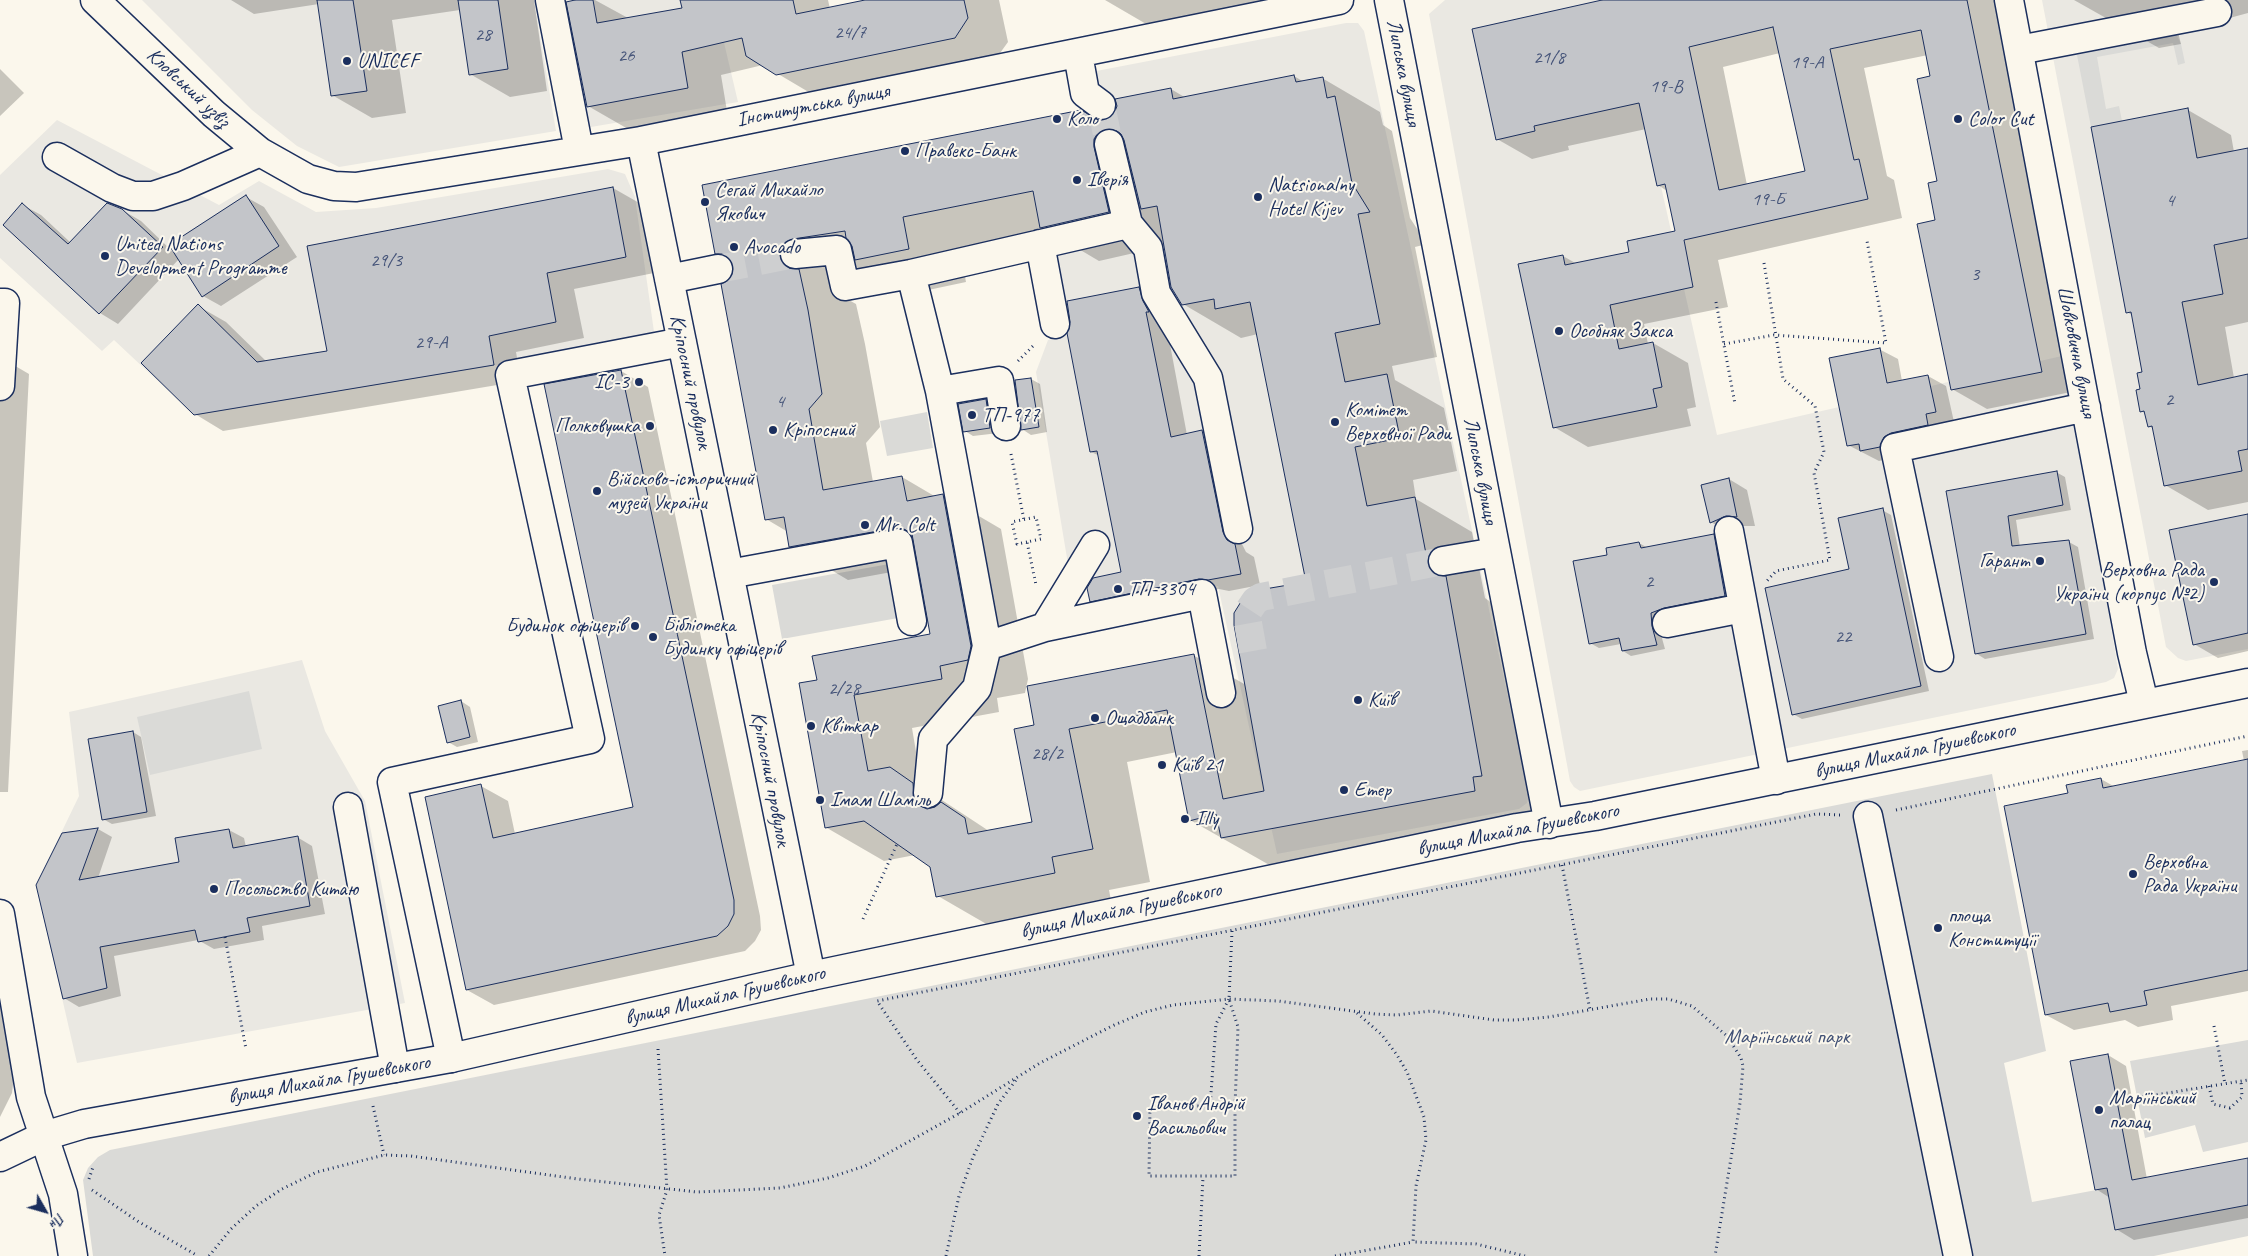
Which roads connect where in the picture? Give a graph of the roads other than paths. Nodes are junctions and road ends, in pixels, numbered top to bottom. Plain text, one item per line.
1 (95, 0) edge
2 (550, 0) edge
3 (1339, 0) edge
4 (1389, 0) edge
5 (2009, 0) edge
6 (2217, 12) dead end
7 (2018, 50) junction
8 (1078, 54) junction
9 (1101, 106) tunnel mouth
10 (641, 141) junction
11 (1109, 144) tunnel mouth
12 (579, 150) junction
13 (260, 152) junction
14 (57, 157) dead end
15 (287, 169) joint
16 (1128, 224) junction
17 (1040, 244) junction
18 (795, 254) tunnel mouth
19 (718, 269) tunnel mouth
20 (911, 274) junction
21 (669, 279) junction
22 (0, 302) edge
23 (1055, 324) road end
24 (682, 342) junction
25 (0, 386) edge
26 (940, 391) junction
27 (2086, 406) junction
28 (1006, 426) road end
29 (1238, 529) dead end
30 (1729, 531) dead end
31 (1095, 545) dead end
32 (1496, 552) junction
33 (1443, 561) tunnel mouth
34 (729, 574) junction
35 (1743, 608) junction
36 (912, 621) dead end
37 (1668, 623) dead end
38 (1045, 627) junction
39 (987, 646) junction
40 (1939, 657) dead end
41 (2248, 683) edge
42 (1221, 693) dead end
43 (2144, 703) junction
44 (1776, 780) junction
45 (928, 793) dead end
46 (348, 807) dead end
47 (1868, 816) road end
48 (1549, 824) junction
49 (0, 914) edge
50 (811, 976) junction
51 (451, 1058) junction
52 (395, 1068) junction
53 (44, 1136) junction
54 (0, 1157) edge
55 (73, 1256) edge
56 (1958, 1256) edge

1 - 13 street, Кловський узвіз
2 - 12 street
3 - 8 street, Інститутська вулиця
4 - 32 street, Липська вулиця
5 - 7 street, Шовковична вулиця
6 - 7 street
7 - 27 street, Шовковична вулиця
8 - 9 street
8 - 10 street, Інститутська вулиця
10 - 12 street, Інститутська вулиця
10 - 21 street, Кріпосний провулок
11 - 16 street
12 - 15 street, Інститутська вулиця
13 - 14 street
13 - 15 street, Кловський узвіз
16 - 17 street
16 - 29 street
17 - 20 street
17 - 23 street
18 - 20 street
19 - 21 street
20 - 26 street
21 - 24 street, Кріпосний провулок
22 - 25 street
24 - 34 street, Кріпосний провулок
24 - 51 street
26 - 28 street
26 - 39 street
27 - 40 street
27 - 43 street, Шовковична вулиця
30 - 35 street
31 - 38 street
32 - 33 street
32 - 48 street, Липська вулиця
34 - 36 street
34 - 50 street, Кріпосний провулок
35 - 37 street
35 - 44 street
38 - 39 street
38 - 42 street
39 - 45 street
41 - 43 street, вулиця Михайла Грушевського
43 - 44 street, вулиця Михайла Грушевського
44 - 48 street, вулиця Михайла Грушевського
46 - 52 street
47 - 56 street
48 - 50 street, вулиця Михайла Грушевського
49 - 53 street
50 - 51 street, вулиця Михайла Грушевського
51 - 52 street, вулиця Михайла Грушевського
52 - 53 street, вулиця Михайла Грушевського
53 - 54 street, вулиця Михайла Грушевського
53 - 55 street

